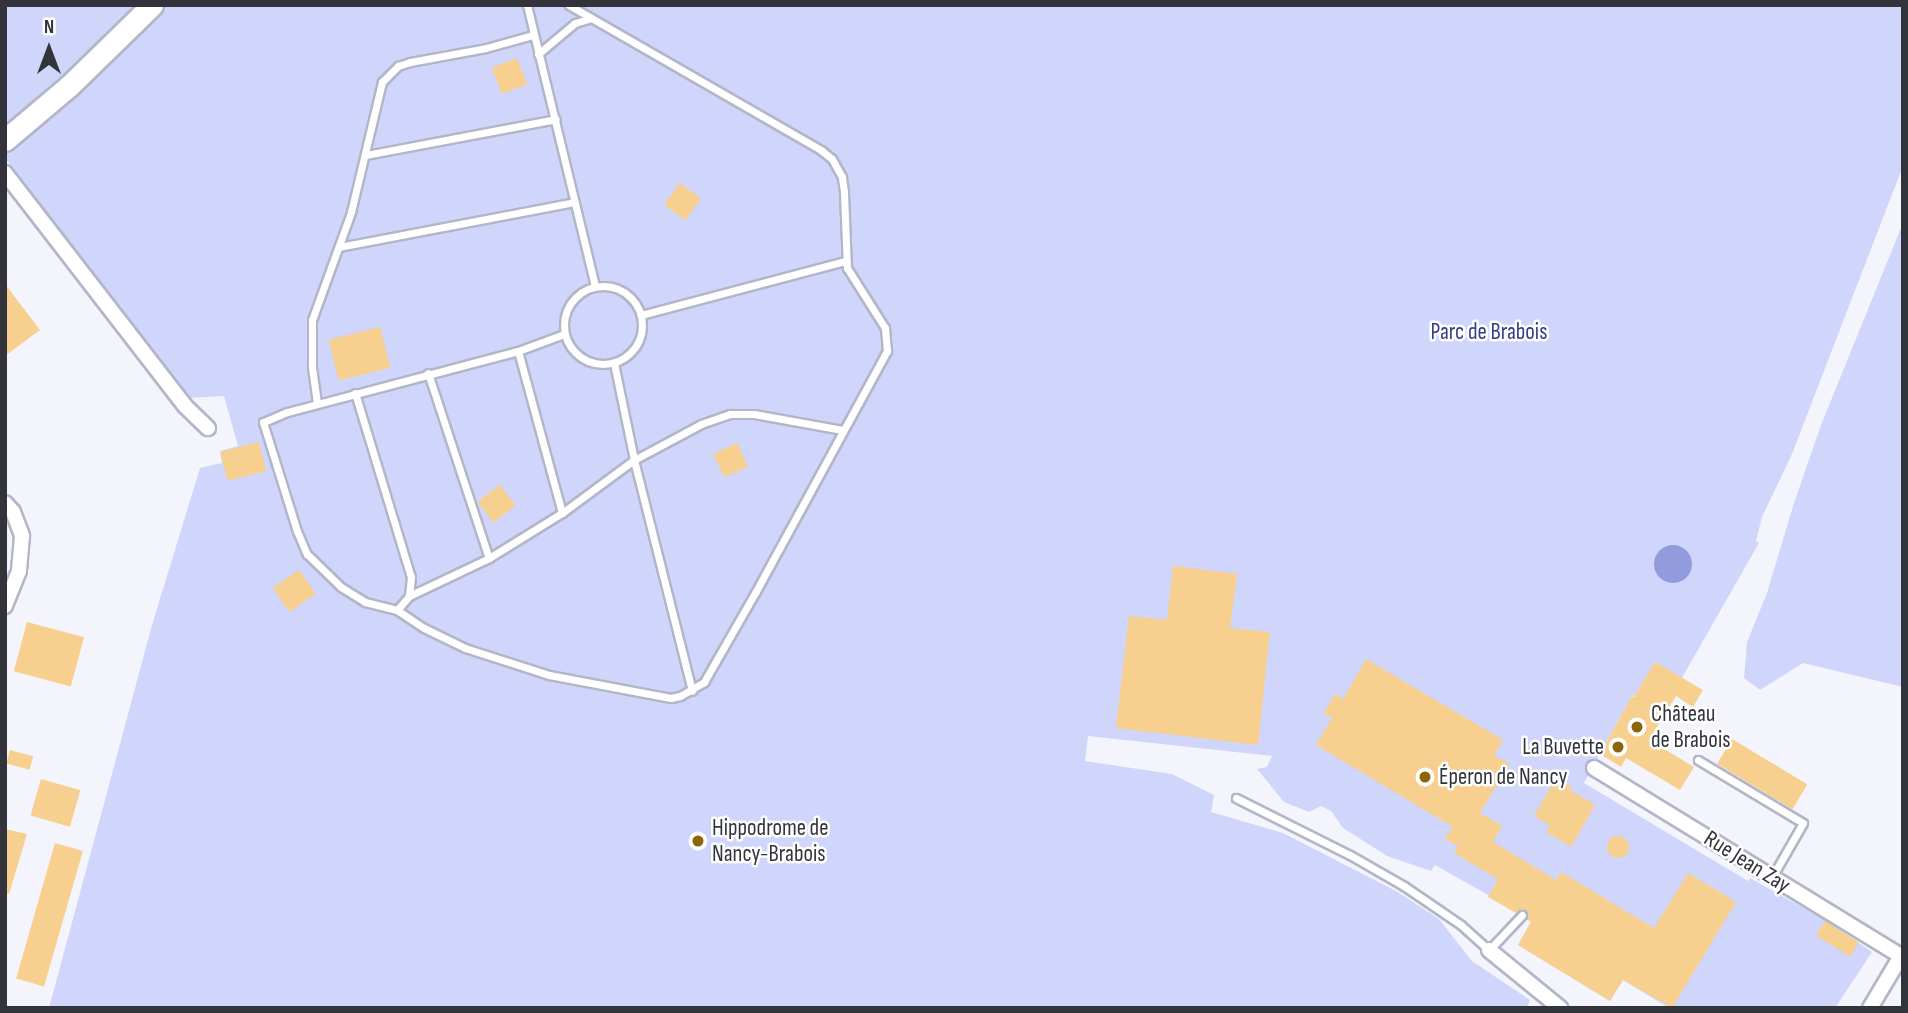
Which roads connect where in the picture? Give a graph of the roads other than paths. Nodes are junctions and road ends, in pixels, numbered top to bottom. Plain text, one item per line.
1 (152, 5) edge
2 (527, 5) edge
3 (569, 5) edge
4 (591, 18) junction
5 (533, 35) junction
6 (538, 54) junction
7 (556, 118) junction
8 (5, 140) edge
9 (366, 155) junction
10 (5, 173) edge
11 (575, 202) junction
12 (339, 247) junction
13 (846, 261) junction
14 (595, 286) junction
15 (641, 315) junction
16 (564, 334) junction
17 (519, 351) junction
18 (614, 363) junction
19 (428, 373) junction
20 (355, 393) junction
21 (317, 403) junction
22 (208, 428) dead end
23 (843, 430) junction
24 (634, 460) junction
25 (5, 503) edge
26 (562, 513) junction
27 (489, 558) junction
28 (409, 596) junction
29 (5, 606) edge
30 (397, 610) junction
31 (692, 691) junction
32 (1698, 760) dead end
33 (1594, 768) dead end
34 (1236, 798) dead end
35 (1771, 877) junction
36 (1522, 915) dead end
37 (1489, 950) junction
38 (1902, 956) edge
39 (1560, 1008) edge
40 (1870, 1008) edge

1 - 8 main road
2 - 5 lane
3 - 4 lane
4 - 6 lane
4 - 13 lane
5 - 6 lane
5 - 9 lane
6 - 7 lane
7 - 9 lane
7 - 11 lane
9 - 12 lane
10 - 22 street
11 - 12 lane
11 - 14 lane
12 - 21 lane
13 - 15 lane
13 - 23 lane
14 - 15 lane
14 - 16 lane
15 - 18 lane
16 - 17 lane
16 - 18 lane
17 - 19 lane
17 - 26 lane
18 - 24 lane
19 - 20 lane
19 - 27 lane
20 - 21 lane
20 - 28 lane
21 - 30 lane
23 - 24 lane
23 - 31 lane
24 - 26 lane
24 - 31 lane
25 - 29 street
26 - 27 lane
27 - 28 lane
28 - 30 lane
30 - 31 lane
32 - 35 lane
33 - 35 street, Rue Jean Zay
34 - 37 lane
35 - 38 street, Rue Jean Zay
36 - 37 lane
37 - 39 street
38 - 40 street

